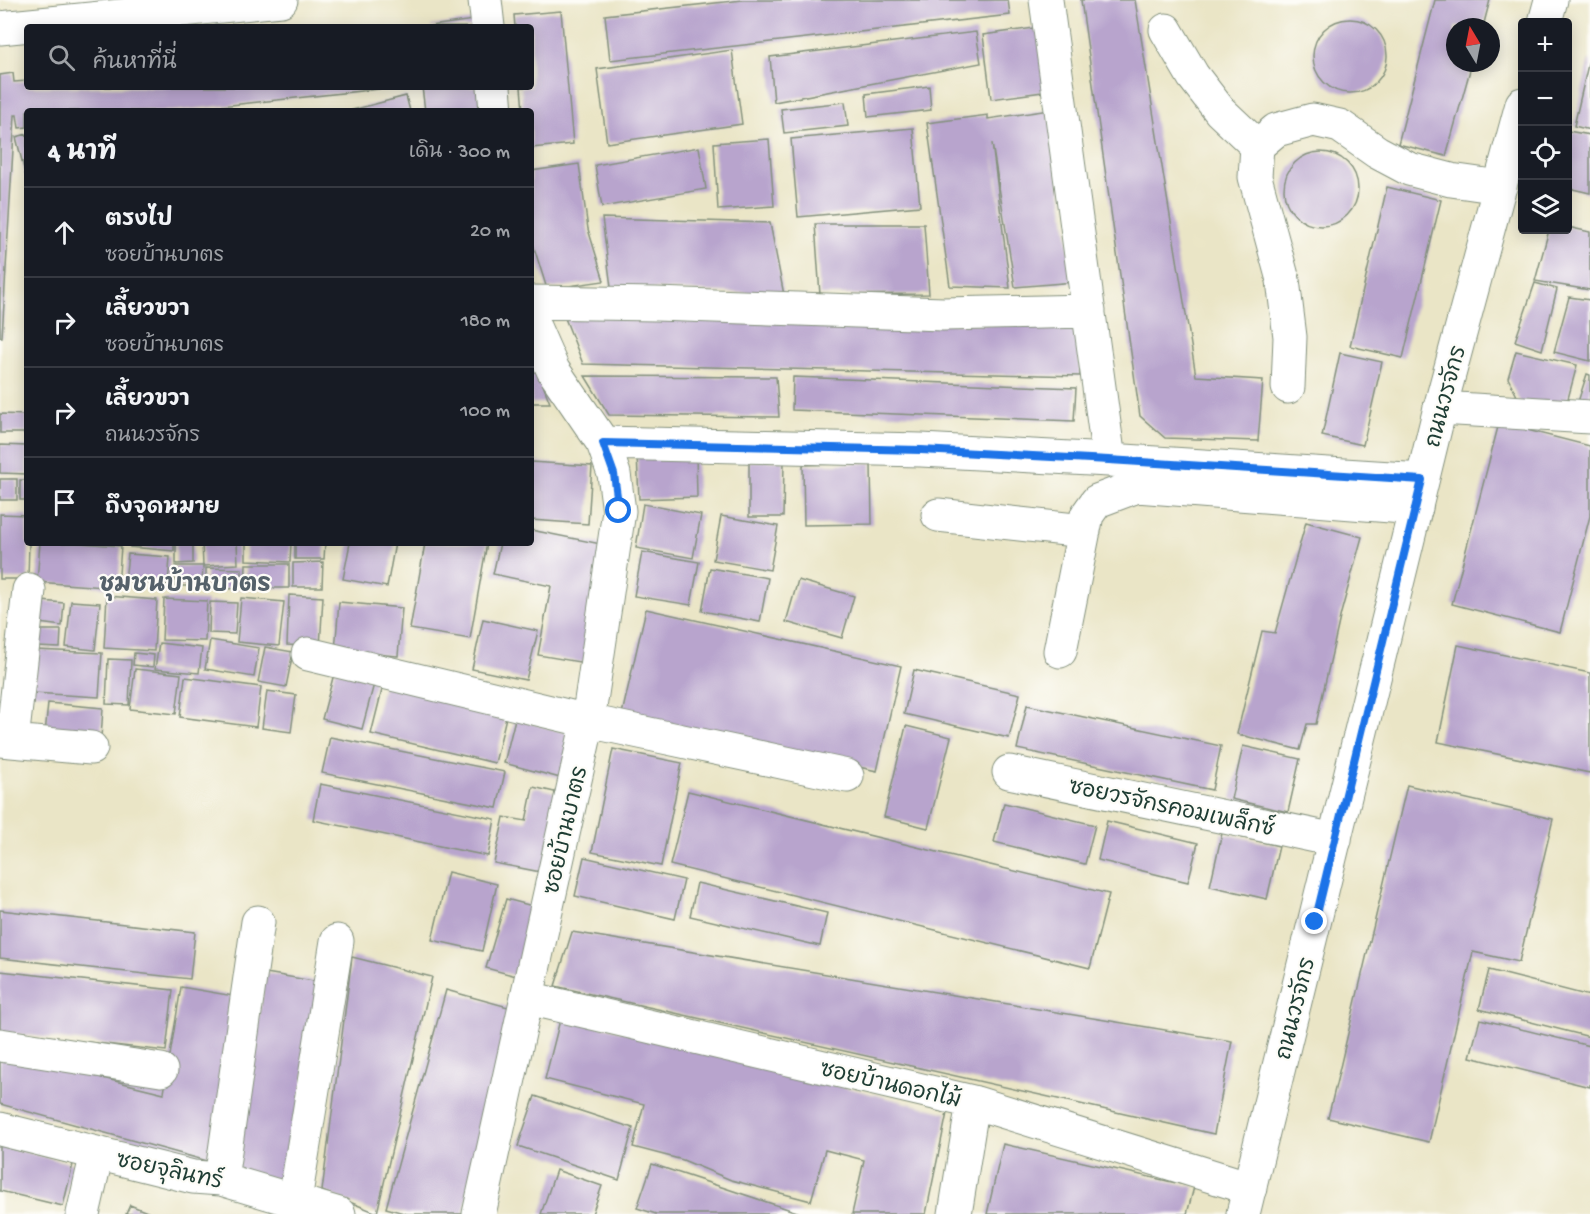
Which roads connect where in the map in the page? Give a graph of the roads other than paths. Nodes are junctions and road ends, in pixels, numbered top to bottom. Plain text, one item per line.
1 (281, 0) edge
2 (485, 0) edge
3 (1046, 0) edge
4 (1551, 0) edge
5 (1546, 18) edge
6 (40, 24) edge
7 (488, 24) edge
8 (24, 26) edge
9 (0, 28) edge
10 (1166, 30) dead end
11 (494, 90) edge
12 (496, 108) edge
13 (1518, 119) edge
14 (1257, 146) junction
15 (1500, 187) junction
16 (534, 302) edge
17 (1089, 311) junction
18 (534, 327) edge
19 (1288, 387) dead end
20 (1440, 408) junction
21 (1590, 417) edge
22 (603, 443) junction
23 (1109, 460) junction
24 (1419, 494) junction
25 (938, 515) dead end
26 (1084, 531) junction
27 (29, 590) dead end
28 (1060, 651) dead end
29 (308, 654) dead end
30 (588, 721) junction
31 (6, 740) edge
32 (91, 748) dead end
33 (1009, 772) dead end
34 (847, 776) dead end
35 (1335, 840) junction
36 (258, 922) dead end
37 (337, 941) dead end
38 (528, 998) junction
39 (0, 1045) edge
40 (161, 1070) dead end
41 (973, 1102) junction
42 (0, 1130) edge
43 (97, 1153) junction
44 (221, 1179) junction
45 (295, 1200) junction
46 (1246, 1201) edge
47 (83, 1214) edge
48 (339, 1214) edge
49 (478, 1214) edge
50 (955, 1214) edge

1 - 6 street
2 - 7 street
3 - 17 street
4 - 5 street
8 - 9 street
10 - 14 street
11 - 12 street
13 - 15 street, ถนนวรจักร
14 - 15 street
14 - 19 street
15 - 20 street, ถนนวรจักร
16 - 17 street
17 - 23 street
18 - 22 street, ซอยบ้านบาตร
20 - 21 street
20 - 24 street, ถนนวรจักร
22 - 23 street
22 - 30 street, ซอยบ้านบาตร
23 - 24 street
24 - 26 street
24 - 35 street, ถนนวรจักร
25 - 26 street
26 - 28 street
27 - 31 street
29 - 30 street
30 - 34 street
30 - 38 street, ซอยบ้านบาตร
31 - 32 street
33 - 35 street, ซอยวรจักรคอมเพล็กซ์
35 - 46 street, ถนนวรจักร
36 - 44 street
37 - 45 street
38 - 41 street, ซอยบ้านดอกไม้
38 - 49 street, ซอยบ้านบาตร
39 - 40 street
41 - 46 street, ซอยบ้านดอกไม้
41 - 50 street
42 - 43 street, ซอยจุลินทร์
43 - 44 street, ซอยจุลินทร์
43 - 47 street
44 - 45 street, ซอยจุลินทร์
45 - 48 street, ซอยจุลินทร์

